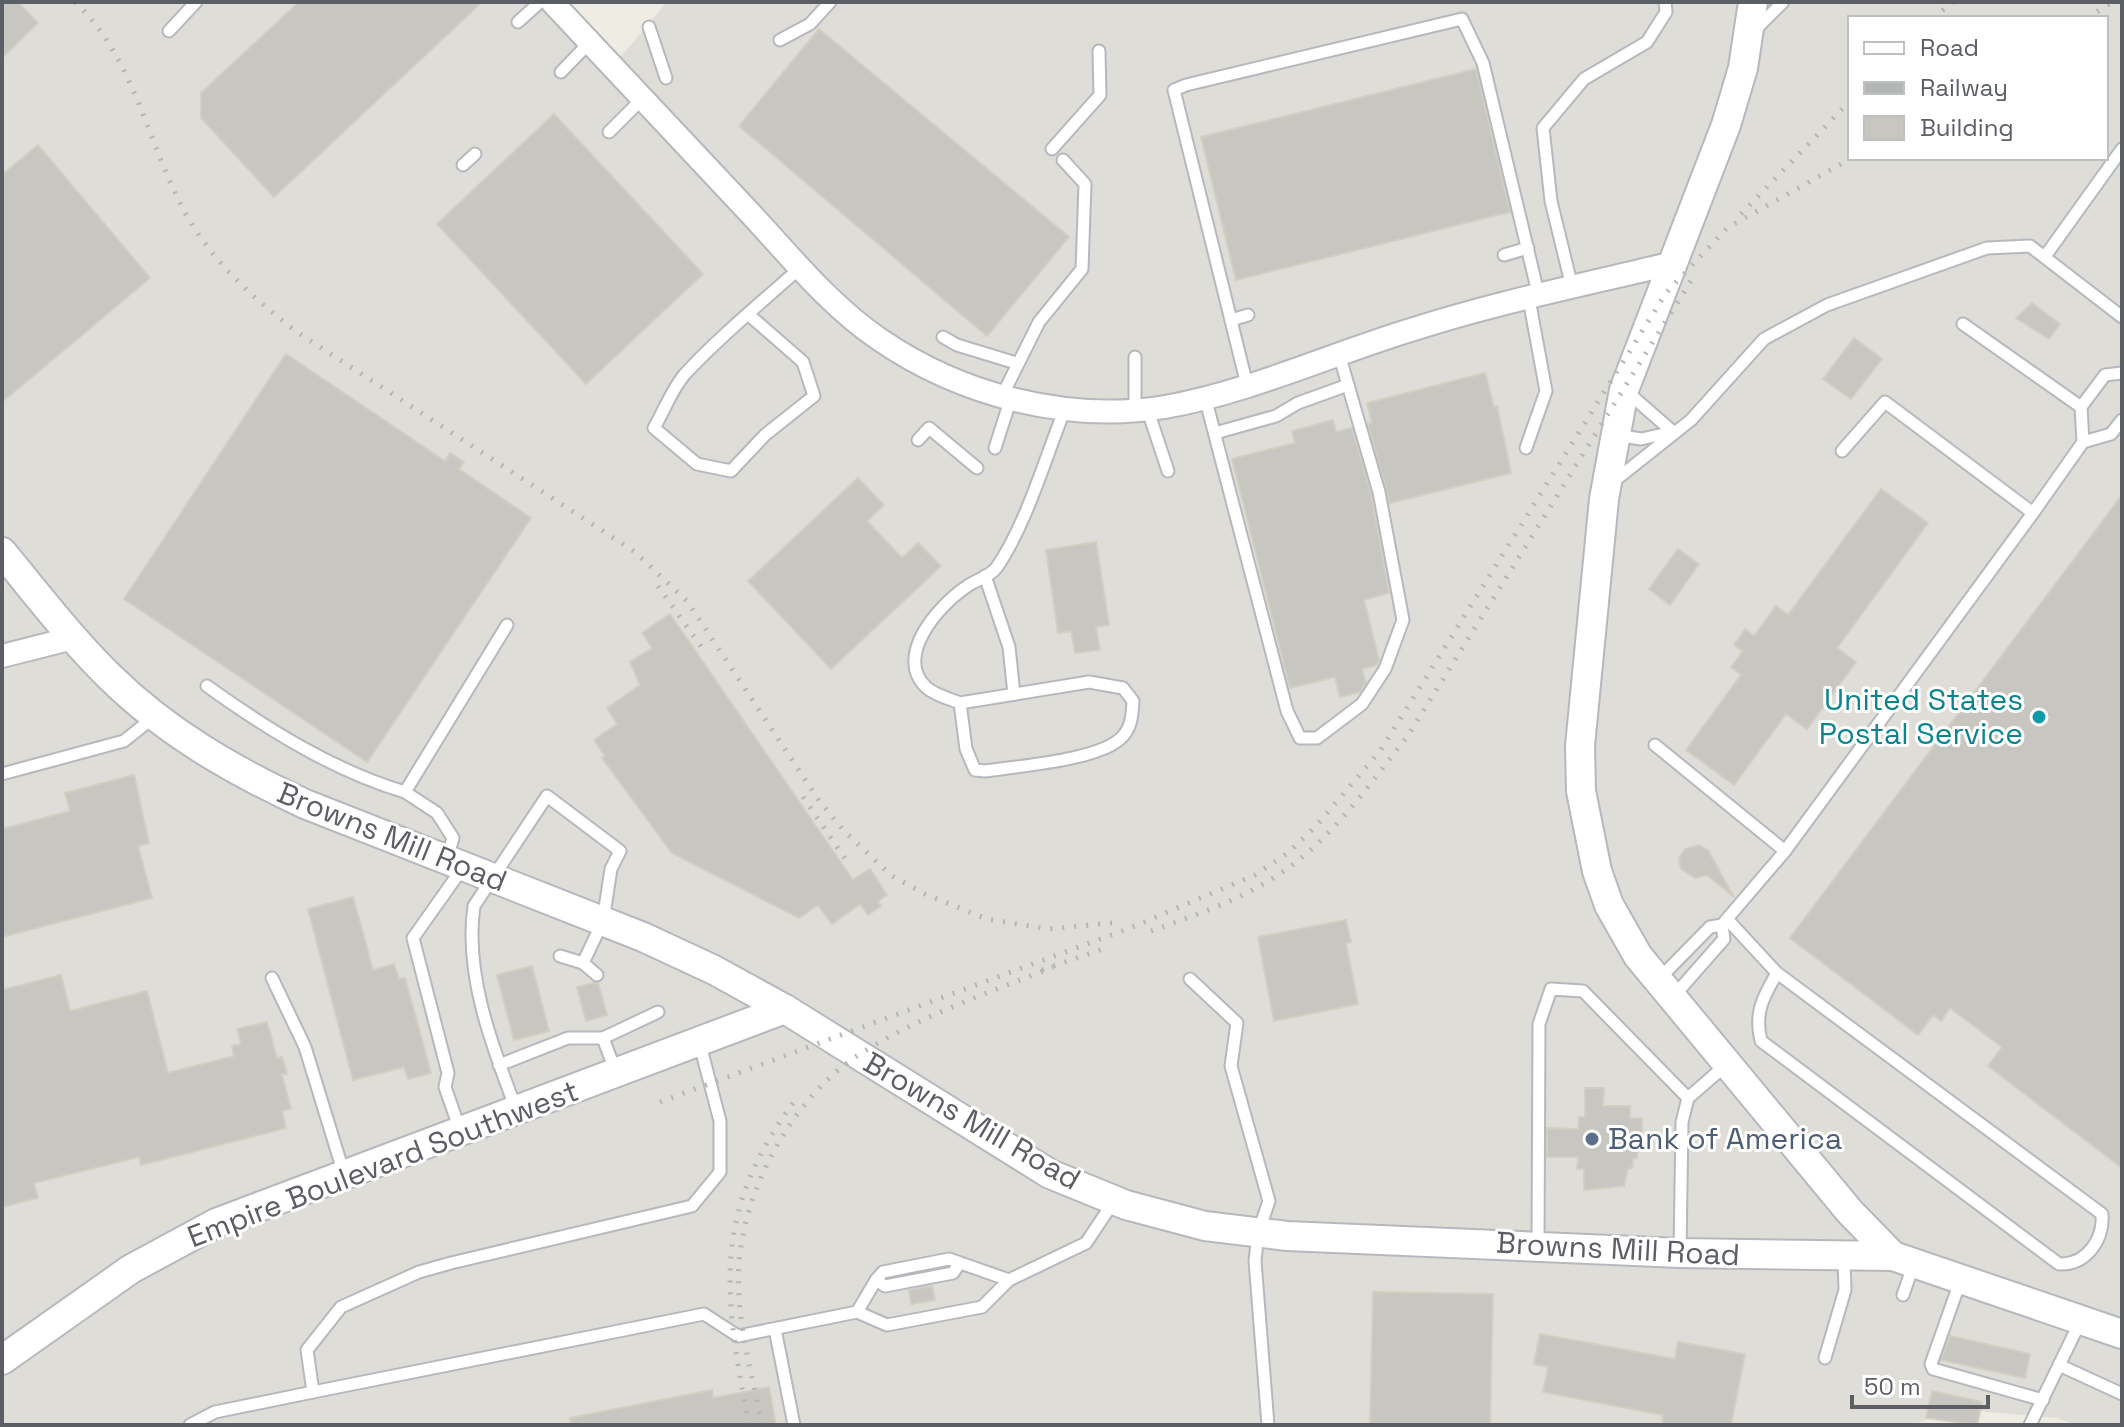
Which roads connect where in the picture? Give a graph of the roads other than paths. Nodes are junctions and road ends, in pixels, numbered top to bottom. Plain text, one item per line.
1 (196, 2) edge
2 (540, 2) edge
3 (552, 2) edge
4 (830, 2) edge
5 (1665, 2) edge
6 (1753, 2) edge
7 (1783, 2) edge
8 (518, 22) dead end
9 (649, 27) dead end
10 (169, 31) dead end
11 (1747, 38) junction
12 (780, 40) dead end
13 (590, 42) junction
14 (1099, 51) dead end
15 (561, 72) dead end
16 (666, 78) dead end
17 (643, 98) junction
18 (609, 132) dead end
19 (1052, 149) dead end
20 (475, 154) dead end
21 (2121, 154) edge
22 (1063, 160) dead end
23 (463, 165) dead end
24 (1528, 248) junction
25 (1504, 255) dead end
26 (2046, 255) junction
27 (1673, 263) junction
28 (801, 267) junction
29 (1573, 288) junction
30 (1534, 298) junction
31 (749, 315) junction
32 (1248, 315) dead end
33 (2122, 317) edge
34 (1231, 320) junction
35 (1963, 324) dead end
36 (943, 337) dead end
37 (1339, 354) junction
38 (1135, 357) dead end
39 (1016, 363) junction
40 (2122, 373) edge
41 (1247, 385) junction
42 (1348, 385) junction
43 (1624, 390) junction
44 (1007, 397) junction
45 (1205, 397) junction
46 (2081, 407) junction
47 (1065, 408) junction
48 (1141, 409) junction
49 (2122, 421) edge
50 (1673, 432) junction
51 (1215, 433) junction
52 (1616, 435) junction
53 (918, 440) dead end
54 (2083, 442) junction
55 (995, 448) dead end
56 (1526, 448) dead end
57 (1842, 451) dead end
58 (977, 468) dead end
59 (1168, 471) dead end
60 (1606, 488) junction
61 (2033, 513) junction
62 (2, 552) edge
63 (985, 576) junction
64 (507, 625) dead end
65 (73, 638) junction
66 (2, 656) edge
67 (207, 686) dead end
68 (1014, 694) junction
69 (960, 703) junction
70 (155, 716) junction
71 (1655, 745) dead end
72 (2, 774) edge
73 (405, 792) junction
74 (1785, 851) junction
75 (455, 862) junction
76 (493, 878) junction
77 (603, 921) junction
78 (1724, 922) junction
79 (560, 956) dead end
80 (583, 963) junction
81 (1777, 973) junction
82 (597, 975) dead end
83 (272, 978) dead end
84 (1190, 979) dead end
85 (1664, 990) junction
86 (785, 1009) junction
87 (658, 1012) dead end
88 (603, 1038) junction
89 (699, 1041) junction
90 (499, 1065) junction
91 (1726, 1065) junction
92 (616, 1072) junction
93 (1688, 1098) junction
94 (516, 1110) junction
95 (460, 1131) junction
96 (345, 1175) junction
97 (1114, 1201) junction
98 (1258, 1233) junction
99 (1538, 1245) junction
100 (1680, 1253) junction
101 (1844, 1258) junction
102 (1903, 1259) junction
103 (1961, 1278) junction
104 (1009, 1280) junction
105 (1903, 1295) dead end
106 (857, 1312) junction
107 (2081, 1319) junction
108 (775, 1329) junction
109 (2122, 1334) edge
110 (1825, 1358) dead end
111 (2, 1360) edge
112 (2059, 1365) junction
113 (313, 1392) junction
114 (2122, 1394) edge
115 (2043, 1400) junction
116 (190, 1425) edge
117 (794, 1425) edge
118 (1268, 1425) edge
119 (2030, 1425) edge

1 - 10 lane
2 - 8 lane
3 - 13 street
4 - 12 lane
5 - 29 lane
6 - 11 street
7 - 11 lane
9 - 16 lane
11 - 27 street
13 - 15 lane
13 - 17 street
14 - 19 lane
17 - 18 lane
17 - 28 street
20 - 23 lane
21 - 26 lane
22 - 39 lane
24 - 25 lane
24 - 30 lane
24 - 34 lane
26 - 33 lane
26 - 50 lane
27 - 29 street
27 - 43 street
28 - 31 lane
28 - 44 street
29 - 30 street
30 - 37 street
30 - 56 lane
31 - 31 lane
32 - 34 lane
34 - 41 lane
35 - 46 lane
36 - 39 lane
37 - 41 street
37 - 42 lane
38 - 48 lane
39 - 44 lane
40 - 46 lane
41 - 45 street
42 - 51 lane
42 - 51 lane
43 - 50 lane
43 - 52 street
44 - 47 street
44 - 55 lane
45 - 48 street
45 - 51 lane
46 - 54 lane
47 - 48 street
47 - 63 lane
48 - 59 lane
49 - 54 lane
50 - 52 lane
50 - 60 lane
52 - 60 street
53 - 58 lane
54 - 61 lane
57 - 61 lane
60 - 85 street
61 - 74 lane
62 - 65 street, Browns Mill Road
63 - 68 lane
63 - 69 lane
64 - 73 lane
65 - 66 street
65 - 70 street, Browns Mill Road
67 - 73 lane
68 - 69 lane
68 - 69 lane
70 - 72 lane
70 - 75 street, Browns Mill Road
71 - 74 lane
73 - 75 lane
74 - 78 lane
75 - 76 street, Browns Mill Road
75 - 95 lane
76 - 77 street, Browns Mill Road
76 - 77 lane
76 - 90 lane
77 - 80 lane
77 - 86 street, Browns Mill Road
78 - 81 lane
78 - 85 lane
78 - 85 lane
79 - 80 lane
80 - 82 lane
81 - 81 lane
83 - 96 lane
84 - 98 lane
85 - 91 street
86 - 89 street, Empire Boulevard Southwest
86 - 97 street, Browns Mill Road
87 - 88 lane
88 - 90 lane
88 - 92 lane
89 - 92 street, Empire Boulevard Southwest
89 - 113 lane
90 - 94 lane
91 - 93 lane
91 - 102 street
92 - 94 street, Empire Boulevard Southwest
93 - 99 lane
93 - 100 lane
94 - 95 street, Empire Boulevard Southwest
95 - 96 street, Empire Boulevard Southwest
96 - 111 street, Empire Boulevard Southwest
97 - 98 street, Browns Mill Road
97 - 104 lane
98 - 99 street, Browns Mill Road
98 - 118 lane
99 - 100 street, Browns Mill Road
100 - 101 street, Browns Mill Road
101 - 102 street, Browns Mill Road
101 - 110 lane
102 - 103 street, Browns Mill Road
102 - 105 lane
103 - 107 street, Browns Mill Road
103 - 115 lane
104 - 106 lane
104 - 106 lane
106 - 108 lane
107 - 109 street, Browns Mill Road
107 - 112 lane
108 - 113 lane
108 - 117 lane
112 - 114 lane
112 - 115 lane
113 - 116 lane
115 - 119 lane

